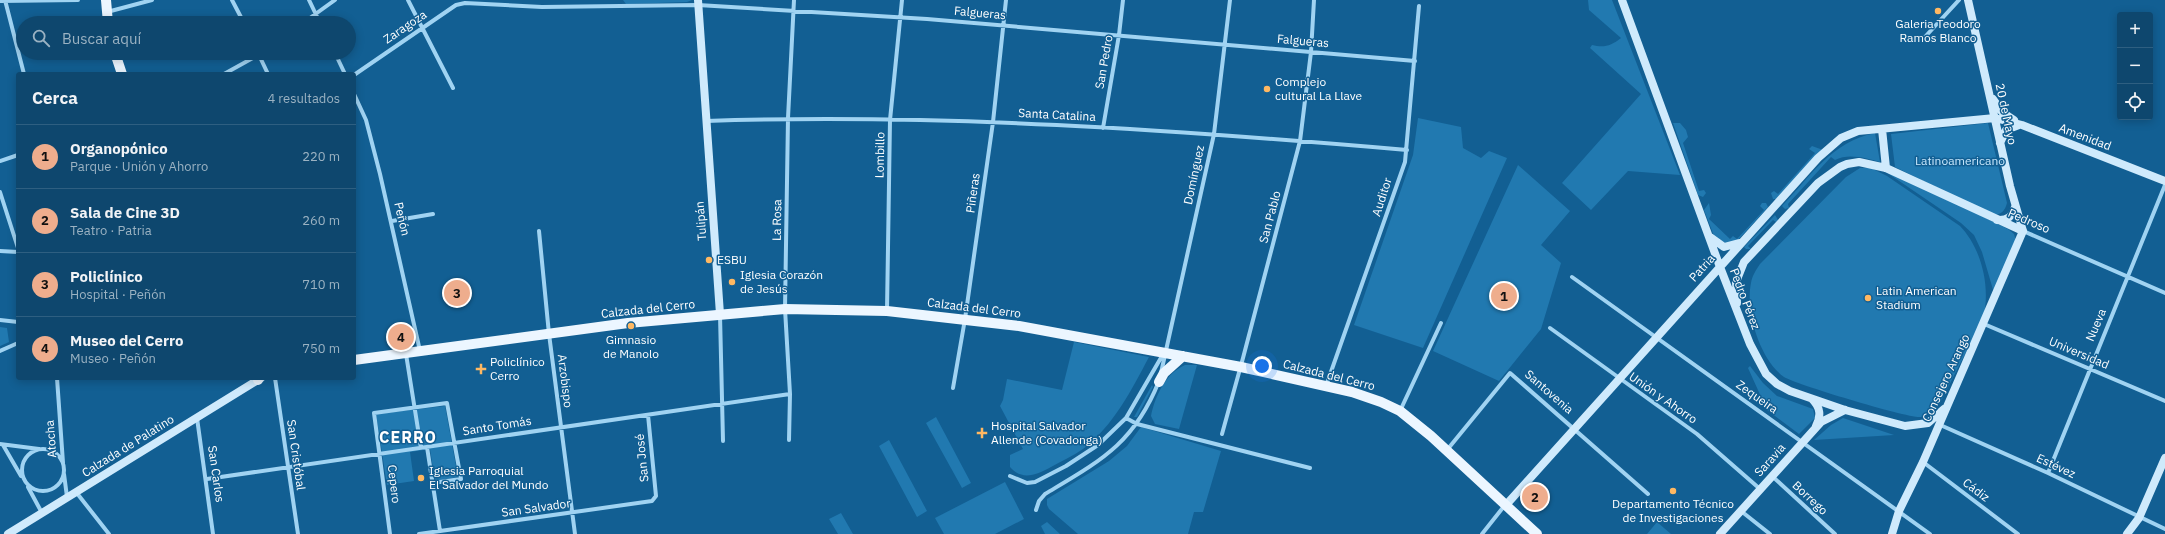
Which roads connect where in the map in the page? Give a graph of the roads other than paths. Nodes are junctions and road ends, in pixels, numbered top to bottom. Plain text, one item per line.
1 (5, 0) edge
2 (78, 0) edge
3 (106, 0) edge
4 (152, 0) edge
5 (232, 0) edge
6 (309, 0) edge
7 (335, 0) edge
8 (408, 0) edge
9 (500, 0) edge
10 (620, 0) edge
11 (794, 0) edge
12 (902, 0) edge
13 (1006, 0) edge
14 (1123, 0) edge
15 (1230, 0) edge
16 (1314, 0) edge
17 (1622, 0) edge
18 (1959, 0) edge
19 (1968, 0) edge
20 (0, 1) edge
21 (698, 3) edge
22 (500, 5) junction
23 (519, 6) joint
24 (620, 6) junction
25 (1419, 6) dead end
26 (794, 11) junction
27 (107, 12) junction
28 (316, 13) junction
29 (107, 16) edge
30 (240, 16) edge
31 (312, 16) edge
32 (317, 16) edge
33 (900, 18) junction
34 (1003, 25) junction
35 (422, 28) junction
36 (1119, 35) junction
37 (1924, 38) dead end
38 (16, 43) edge
39 (1225, 45) junction
40 (1311, 52) junction
41 (20, 60) edge
42 (117, 60) edge
43 (249, 60) edge
44 (262, 60) edge
45 (338, 60) edge
46 (1415, 61) junction
47 (23, 72) edge
48 (121, 72) edge
49 (228, 72) edge
50 (267, 72) edge
51 (344, 72) edge
52 (356, 73) edge
53 (453, 88) dead end
54 (1989, 90) junction
55 (356, 98) edge
56 (788, 118) junction
57 (1995, 118) junction
58 (890, 120) junction
59 (705, 121) junction
60 (993, 122) junction
61 (2022, 125) junction
62 (1103, 128) junction
63 (1882, 129) junction
64 (1214, 134) junction
65 (1300, 141) junction
66 (2000, 143) junction
67 (1407, 150) junction
68 (16, 156) edge
69 (0, 161) edge
70 (1886, 168) junction
71 (2165, 181) edge
72 (2165, 184) edge
73 (0, 192) edge
74 (2016, 207) junction
75 (433, 214) dead end
76 (1994, 220) junction
77 (392, 221) junction
78 (539, 231) dead end
79 (2023, 231) junction
80 (1709, 236) junction
81 (16, 242) edge
82 (1740, 243) junction
83 (0, 251) edge
84 (16, 252) edge
85 (1720, 267) junction
86 (1739, 272) junction
87 (1572, 277) dead end
88 (2127, 277) junction
89 (1724, 279) junction
90 (2165, 293) edge
91 (785, 309) junction
92 (887, 311) junction
93 (720, 314) junction
94 (1740, 318) junction
95 (965, 319) junction
96 (0, 320) edge
97 (16, 322) edge
98 (1441, 323) dead end
99 (1984, 324) junction
100 (1550, 328) dead end
101 (549, 334) junction
102 (1656, 339) junction
103 (16, 344) edge
104 (0, 351) edge
105 (420, 352) junction
106 (1165, 353) junction
107 (406, 354) junction
108 (1183, 356) junction
109 (356, 360) edge
110 (1241, 367) junction
111 (2089, 368) junction
112 (1619, 379) junction
113 (57, 380) edge
114 (257, 380) edge
115 (275, 380) edge
116 (1159, 382) junction
117 (1326, 386) junction
118 (952, 388) dead end
119 (790, 394) junction
120 (1811, 399) junction
121 (2165, 401) edge
122 (722, 404) junction
123 (414, 407) junction
124 (1845, 410) junction
125 (1944, 410) junction
126 (1400, 412) junction
127 (648, 415) junction
128 (197, 418) junction
129 (1126, 418) junction
130 (1928, 423) junction
131 (1137, 424) junction
132 (1938, 424) junction
133 (561, 426) junction
134 (1576, 428) junction
135 (1815, 429) junction
136 (1222, 434) dead end
137 (790, 440) dead end
138 (723, 441) dead end
139 (1802, 442) junction
140 (454, 443) junction
141 (2, 445) edge
142 (427, 447) junction
143 (421, 448) junction
144 (44, 449) junction
145 (62, 450) junction
146 (1447, 450) junction
147 (380, 454) junction
148 (2165, 458) edge
149 (1923, 462) junction
150 (287, 468) junction
151 (1310, 468) dead end
152 (64, 469) junction
153 (2048, 473) junction
154 (1010, 476) dead end
155 (1772, 476) junction
156 (207, 479) junction
157 (24, 480) junction
158 (433, 483) junction
159 (1760, 489) junction
160 (76, 492) junction
161 (1648, 494) dead end
162 (68, 498) junction
163 (654, 499) joint
164 (1506, 504) junction
165 (1036, 510) dead end
166 (1740, 511) junction
167 (1899, 511) junction
168 (42, 513) junction
169 (572, 513) junction
170 (2139, 518) junction
171 (2165, 528) edge
172 (440, 531) junction
173 (8, 534) edge
174 (109, 534) edge
175 (213, 534) edge
176 (298, 534) edge
177 (390, 534) edge
178 (419, 534) edge
179 (575, 534) edge
180 (1482, 534) edge
181 (1537, 534) edge
182 (1720, 534) edge
183 (1770, 534) edge
184 (1835, 534) edge
185 (1892, 534) edge
186 (1930, 534) edge
187 (2018, 534) edge
188 (2127, 534) edge

1 - 2 street
1 - 20 street
1 - 38 street
3 - 27 main road
4 - 27 street
5 - 30 street
6 - 28 street
7 - 28 street
8 - 35 street
9 - 22 street
10 - 24 street
11 - 26 street, La Rosa
12 - 33 street, Lombillo
13 - 34 street, Piñeras
14 - 36 street, San Pedro
15 - 39 street, Domínguez
16 - 40 street, San Pablo
17 - 80 street, Pedro Pérez
18 - 37 street
19 - 54 street, 20 de Mayo
21 - 24 street, Falgueras
21 - 26 street, Falgueras
21 - 59 street, Tulipán
22 - 23 street, Zaragoza
22 - 35 street, Zaragoza
23 - 24 street, Falgueras
25 - 46 street, Auditor
26 - 33 street, Falgueras
26 - 56 street, La Rosa
27 - 29 main road
28 - 31 street
28 - 32 street
33 - 34 street, Falgueras
33 - 58 street, Lombillo
34 - 36 street, Falgueras
34 - 60 street, Piñeras
35 - 52 street, Zaragoza
35 - 53 street
36 - 39 street, Falgueras
36 - 62 street, San Pedro
39 - 40 street, Falgueras
39 - 64 street, Domínguez
40 - 46 street, Falgueras
40 - 65 street, San Pablo
41 - 47 street
42 - 48 main road
43 - 49 street
44 - 50 street
45 - 51 street
46 - 67 street, Auditor
54 - 57 street, 20 de Mayo
54 - 61 street
55 - 77 street, Peñón
56 - 58 street, Santa Catalina
56 - 59 street, Santa Catalina
56 - 91 street, La Rosa
57 - 61 street, Amenidad
57 - 63 street, Patria
57 - 66 street, 20 de Mayo
58 - 60 street, Santa Catalina
58 - 92 street, Lombillo
59 - 93 street, Tulipán
60 - 62 street, Santa Catalina
60 - 95 street, Piñeras
61 - 66 street
61 - 71 street, Amenidad
62 - 64 street, Santa Catalina
63 - 70 street
63 - 82 street, Patria
64 - 65 street, Santa Catalina
64 - 106 street, Domínguez
65 - 67 street, Santa Catalina
65 - 110 street, San Pablo
66 - 74 street, 20 de Mayo
67 - 117 street, Auditor
68 - 69 street
70 - 76 street, Pedroso
70 - 86 street
72 - 88 street, Nueva
73 - 81 street
74 - 76 street
74 - 79 street, 20 de Mayo
75 - 77 street
76 - 79 street, Pedroso
77 - 105 street, Peñón
78 - 101 street, Arzobispo
79 - 88 street, Pedroso
79 - 99 street, Consejero Arango
80 - 82 street
80 - 85 street, Pedro Pérez
82 - 85 street, Patria
83 - 84 street
85 - 89 street, Pedro Pérez
85 - 102 street, Patria
86 - 89 street
86 - 94 street
87 - 102 street, Zequeira
88 - 90 street, Pedroso
88 - 111 street, Nueva
89 - 94 street, Pedro Pérez
91 - 92 main road, Calzada del Cerro
91 - 93 main road, Calzada del Cerro
91 - 119 street, La Rosa
92 - 95 main road, Calzada del Cerro
93 - 101 main road, Calzada del Cerro
93 - 122 street, Tulipán
94 - 120 street, Pedro Pérez
95 - 106 main road, Calzada del Cerro
95 - 118 street, Piñeras
96 - 97 street
98 - 126 street
99 - 111 street, Universidad
99 - 125 street, Consejero Arango
100 - 112 street, Unión y Ahorro
101 - 105 main road, Calzada del Cerro
101 - 133 street, Arzobispo
102 - 112 street, Patria
102 - 139 street, Zequeira
103 - 104 street
105 - 107 main road, Calzada del Cerro
106 - 108 main road, Calzada del Cerro
106 - 116 street, Domínguez
106 - 129 street, Domínguez
107 - 109 main road, Calzada del Cerro
107 - 123 street
108 - 110 main road, Calzada del Cerro
108 - 116 main road
110 - 117 main road, Calzada del Cerro
110 - 136 street, San Pablo
111 - 121 street, Universidad
111 - 153 street, Nueva
112 - 134 street, Patria
112 - 159 street, Unión y Ahorro
113 - 145 street, Atocha
114 - 128 street, Calzada de Palatino
115 - 150 street, San Cristóbal
116 - 131 street, Domínguez
117 - 126 main road, Calzada del Cerro
119 - 122 street, Santo Tomás
119 - 137 street, La Rosa
120 - 124 street, Pedro Pérez
120 - 135 street
122 - 127 street, Santo Tomás
122 - 138 street, Tulipán
123 - 140 street
123 - 143 street
123 - 147 street, Cepero
124 - 130 street, Pedro Pérez
124 - 135 street, Saravia
125 - 130 street
125 - 132 street, Consejero Arango
126 - 146 main road, Calzada del Cerro
127 - 133 street, Santo Tomás
127 - 163 street, San José
128 - 156 street, San Carlos
128 - 160 street, Calzada de Palatino
129 - 131 street
129 - 154 street, Domínguez
130 - 132 street, Pedro Pérez
131 - 151 street
131 - 165 street, Domínguez
132 - 149 street, Consejero Arango
132 - 153 street, Estévez
133 - 140 street, Santo Tomás
133 - 169 street, Arzobispo
134 - 146 street, Santovenia
134 - 161 street, Santovenia
134 - 164 street, Patria
135 - 139 street, Saravia
139 - 155 street, Saravia
139 - 167 street, Zequeira
140 - 142 street, Santo Tomás
140 - 158 street
141 - 144 street
141 - 157 street
142 - 143 street, Santo Tomás
142 - 158 street
143 - 147 street, Santo Tomás
144 - 145 street
144 - 152 street
144 - 157 street
145 - 152 street, Atocha
146 - 164 main road, Calzada del Cerro
147 - 150 street, Santo Tomás
147 - 177 street, Cepero
148 - 170 street
149 - 167 street, Consejero Arango
149 - 187 street, Cádiz
150 - 156 street, Santo Tomás
150 - 176 street, San Cristóbal
152 - 157 street
152 - 162 street, Atocha
153 - 170 street, Estévez
155 - 159 street, Saravia
155 - 184 street, Borrego
156 - 175 street, San Carlos
157 - 168 street
158 - 172 street
159 - 166 street, Saravia
160 - 162 street, Calzada de Palatino
160 - 174 street
162 - 168 street, Calzada de Palatino
163 - 169 street, San Salvador
164 - 180 street, Patria
164 - 181 main road, Calzada del Cerro
166 - 182 street, Saravia
166 - 183 street
167 - 185 street, Consejero Arango
167 - 186 street, Zequeira
168 - 173 street, Calzada de Palatino
169 - 172 street, San Salvador
169 - 179 street, Arzobispo
170 - 171 street, Estévez
170 - 188 street
172 - 178 street, San Salvador

